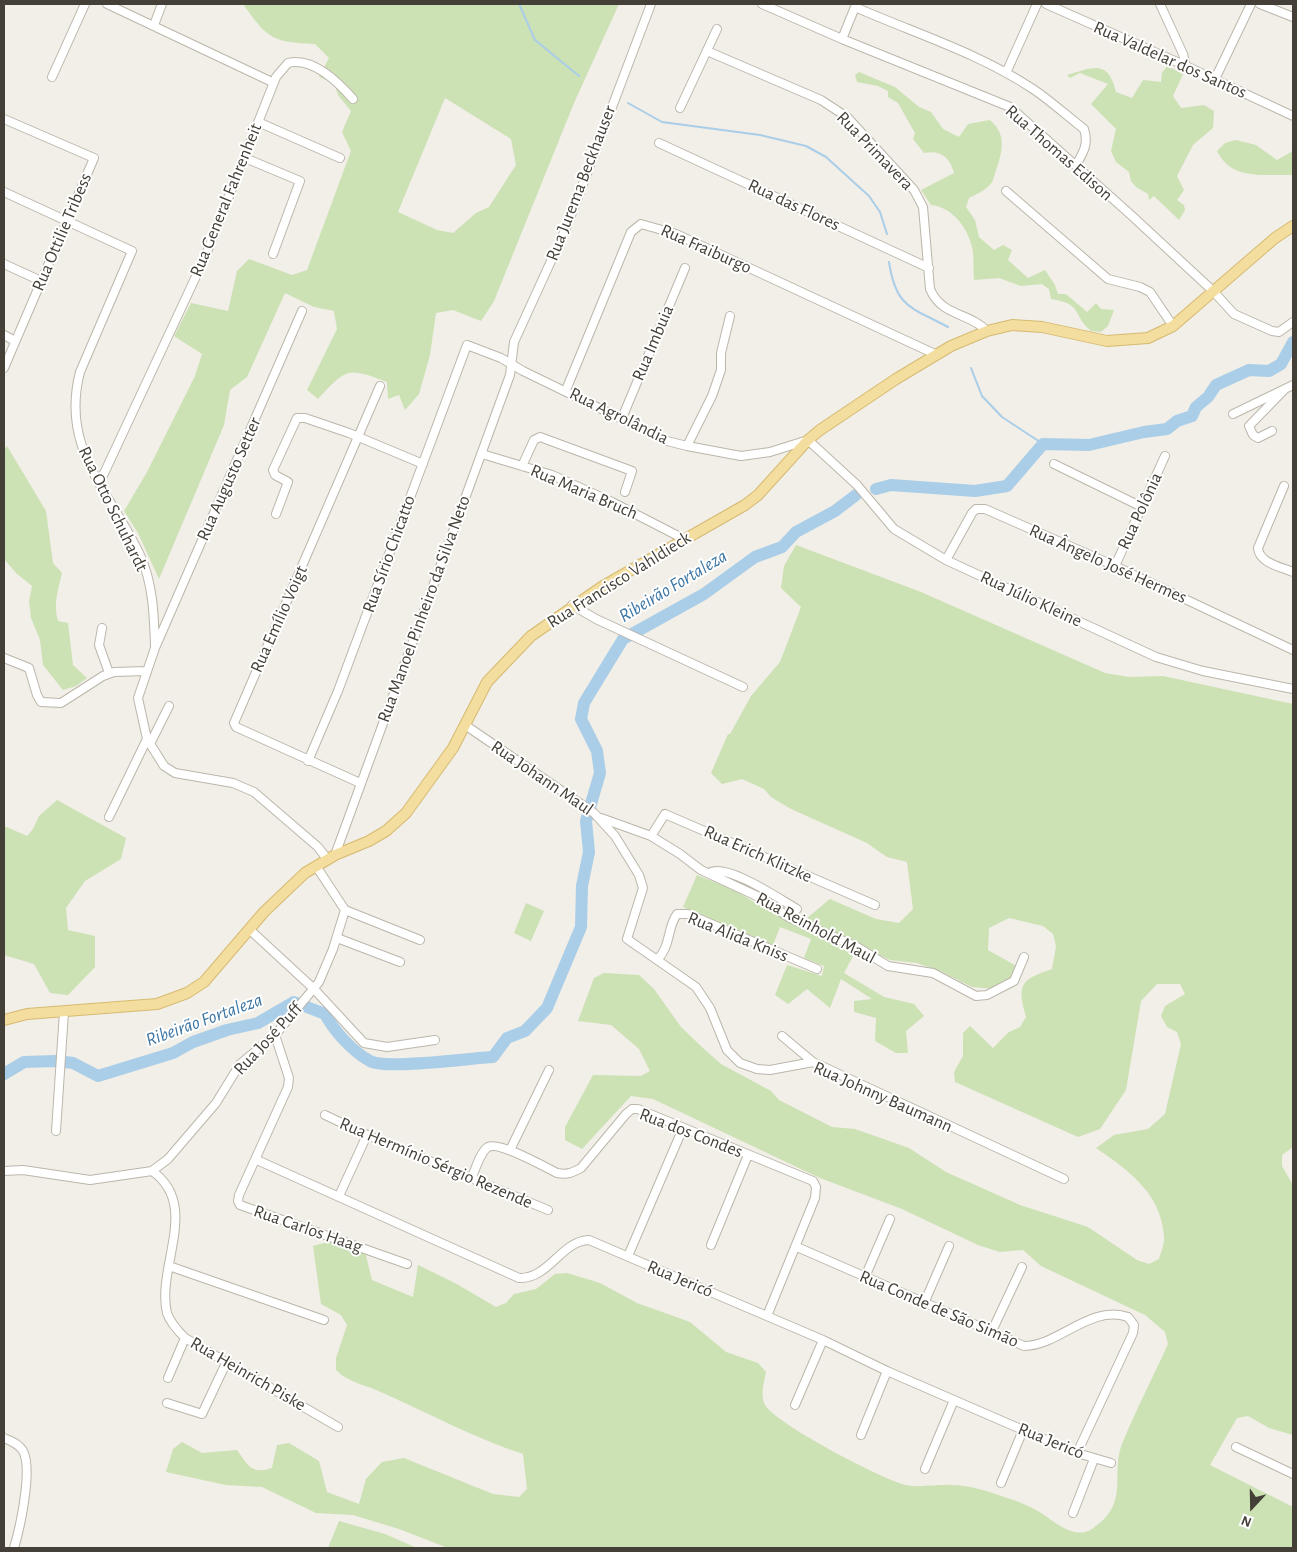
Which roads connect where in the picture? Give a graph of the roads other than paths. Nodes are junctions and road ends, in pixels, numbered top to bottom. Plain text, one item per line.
1 (85, 4) edge
2 (106, 4) edge
3 (162, 4) edge
4 (651, 4) edge
5 (762, 4) edge
6 (1037, 4) edge
7 (1046, 4) edge
8 (1160, 4) edge
9 (1250, 4) edge
10 (1260, 4) edge
11 (854, 5) edge
12 (1293, 17) edge
13 (154, 26) junction
14 (717, 29) dead end
15 (842, 39) junction
16 (707, 51) junction
17 (1186, 66) junction
18 (1006, 73) junction
19 (52, 77) dead end
20 (1215, 79) junction
21 (272, 82) junction
22 (353, 98) dead end
23 (680, 108) dead end
24 (1293, 116) edge
25 (4, 119) edge
26 (258, 122) junction
27 (659, 143) dead end
28 (245, 158) junction
29 (340, 158) dead end
30 (1076, 165) junction
31 (1006, 191) dead end
32 (4, 192) edge
33 (67, 220) junction
34 (1293, 226) edge
35 (273, 254) dead end
36 (4, 264) edge
37 (685, 268) dead end
38 (928, 268) junction
39 (41, 281) junction
40 (1213, 291) junction
41 (302, 311) dead end
42 (730, 316) dead end
43 (1293, 322) edge
44 (1173, 326) junction
45 (987, 331) junction
46 (4, 335) edge
47 (15, 341) junction
48 (467, 345) joint
49 (937, 355) junction
50 (511, 362) junction
51 (4, 368) edge
52 (1293, 385) edge
53 (380, 386) dead end
54 (1285, 389) junction
55 (566, 390) junction
56 (1233, 414) dead end
57 (622, 418) junction
58 (1272, 431) dead end
59 (357, 436) junction
60 (808, 440) junction
61 (686, 446) junction
62 (482, 454) junction
63 (1166, 456) dead end
64 (423, 464) junction
65 (1054, 464) dead end
66 (522, 466) junction
67 (100, 482) junction
68 (1284, 486) dead end
69 (625, 492) dead end
70 (1142, 507) junction
71 (276, 514) dead end
72 (684, 539) junction
73 (946, 560) junction
74 (1115, 566) junction
75 (1293, 572) edge
76 (572, 605) junction
77 (102, 628) dead end
78 (155, 648) junction
79 (1293, 650) edge
80 (4, 658) edge
81 (146, 671) junction
82 (109, 673) junction
83 (743, 687) dead end
84 (1293, 689) edge
85 (169, 706) dead end
86 (465, 725) junction
87 (148, 742) junction
88 (308, 760) junction
89 (360, 783) junction
90 (597, 815) junction
91 (109, 817) dead end
92 (651, 836) junction
93 (331, 857) junction
94 (316, 866) junction
95 (709, 873) junction
96 (874, 905) dead end
97 (797, 909) dead end
98 (345, 910) junction
99 (249, 929) junction
100 (337, 938) junction
101 (420, 940) dead end
102 (1024, 956) dead end
103 (658, 959) junction
104 (400, 962) dead end
105 (816, 969) dead end
106 (311, 992) junction
107 (64, 1012) junction
108 (4, 1020) edge
109 (275, 1035) junction
110 (782, 1036) dead end
111 (435, 1040) dead end
112 (813, 1062) junction
113 (549, 1070) dead end
114 (325, 1115) dead end
115 (683, 1128) junction
116 (56, 1131) dead end
117 (367, 1135) junction
118 (510, 1150) junction
119 (748, 1155) junction
120 (256, 1160) junction
121 (4, 1171) edge
122 (152, 1171) junction
123 (471, 1178) junction
124 (1064, 1179) dead end
125 (339, 1196) junction
126 (548, 1210) dead end
127 (890, 1219) dead end
128 (711, 1245) dead end
129 (949, 1246) dead end
130 (797, 1247) junction
131 (628, 1256) junction
132 (407, 1264) dead end
133 (169, 1266) junction
134 (1022, 1267) dead end
135 (865, 1278) junction
136 (925, 1301) junction
137 (767, 1316) junction
138 (324, 1320) dead end
139 (991, 1333) junction
140 (184, 1338) junction
141 (823, 1340) junction
142 (227, 1361) junction
143 (887, 1371) junction
144 (168, 1378) dead end
145 (954, 1400) junction
146 (167, 1403) dead end
147 (795, 1405) dead end
148 (338, 1427) dead end
149 (1023, 1430) junction
150 (861, 1435) dead end
151 (4, 1438) edge
152 (1236, 1447) dead end
153 (1078, 1453) junction
154 (1094, 1459) junction
155 (1111, 1463) dead end
156 (925, 1469) dead end
157 (1293, 1474) edge
158 (1001, 1483) dead end
159 (1073, 1513) dead end
160 (14, 1548) edge

1 - 19 street
2 - 13 street
3 - 13 street
4 - 50 street, Rua Jurema Beckhauser
5 - 15 street, Rua Thomas Edison
6 - 18 street
7 - 17 street, Rua Valdelar dos Santos
8 - 17 street
9 - 20 street
10 - 12 street
11 - 15 street
11 - 18 street
13 - 21 street
14 - 16 street
15 - 30 street, Rua Thomas Edison
16 - 23 street
16 - 38 street, Rua Primavera
17 - 20 street, Rua Valdelar dos Santos
18 - 30 street
20 - 24 street, Rua Valdelar dos Santos
21 - 22 street
21 - 26 street, Rua General Fahrenheit
25 - 33 street, Rua Ottilie Tribess
26 - 28 street, Rua General Fahrenheit
26 - 29 street
27 - 38 street, Rua das Flores
28 - 35 street
28 - 67 street, Rua General Fahrenheit
30 - 40 street, Rua Thomas Edison
31 - 44 street
32 - 33 street
33 - 39 street, Rua Ottilie Tribess
33 - 67 street, Rua Otto Schuhardt
34 - 40 main road, Rua Francisco Vahldieck
36 - 39 street
37 - 57 street, Rua Imbuia
38 - 45 street, Rua Primavera
39 - 47 street, Rua Ottilie Tribess
40 - 43 street, Rua Thomas Edison
40 - 44 main road, Rua Francisco Vahldieck
41 - 78 street, Rua Augusto Setter
42 - 61 street
44 - 45 main road, Rua Francisco Vahldieck
45 - 49 main road, Rua Francisco Vahldieck
46 - 47 street
47 - 51 street, Rua Ottilie Tribess
48 - 50 street, Rua Agrolândia
48 - 64 street, Rua Sírio Chicatto
49 - 55 street, Rua Fraiburgo
49 - 60 main road, Rua Francisco Vahldieck
50 - 55 street, Rua Agrolândia
50 - 62 street, Rua Manoel Pinheiro da Silva Neto
52 - 54 street
53 - 59 street, Rua Emílio Voigt
54 - 56 street
54 - 58 street
55 - 57 street, Rua Agrolândia
57 - 61 street, Rua Agrolândia
59 - 64 street
59 - 71 street
59 - 88 street, Rua Emílio Voigt
60 - 61 street, Rua Agrolândia
60 - 72 main road, Rua Francisco Vahldieck
60 - 73 street, Rua Júlio Kleine
62 - 66 street, Rua Maria Bruch
62 - 89 street, Rua Manoel Pinheiro da Silva Neto
63 - 70 street, Rua Polônia
64 - 88 street, Rua Sírio Chicatto
65 - 70 street
66 - 69 street
66 - 72 street, Rua Maria Bruch
67 - 78 street, Rua Otto Schuhardt
68 - 75 street
70 - 74 street, Rua Polônia
72 - 76 main road, Rua Francisco Vahldieck
73 - 74 street, Rua Ângelo José Hermes
73 - 84 street, Rua Júlio Kleine
74 - 79 street, Rua Ângelo José Hermes
76 - 83 street
76 - 86 main road, Rua Francisco Vahldieck
77 - 82 street
78 - 81 street, Rua Otto Schuhardt
80 - 82 street
81 - 82 street
81 - 87 street, Rua Otto Schuhardt
85 - 87 street
86 - 90 street, Rua Johann Maul
86 - 93 main road, Rua Francisco Vahldieck
87 - 91 street
87 - 93 street, Rua Otto Schuhardt
88 - 89 street, Rua Emílio Voigt
89 - 93 street, Rua Manoel Pinheiro da Silva Neto
90 - 92 street, Rua Reinhold Maul
90 - 103 street, Rua Johann Maul
92 - 95 street, Rua Reinhold Maul
92 - 96 street, Rua Erich Klitzke
93 - 94 main road, Rua Francisco Vahldieck
94 - 98 street
94 - 99 main road, Rua Francisco Vahldieck
95 - 97 street
95 - 102 street, Rua Reinhold Maul
98 - 100 street, Rua José Puff
98 - 101 street
99 - 106 street
99 - 107 main road, Rua Francisco Vahldieck
100 - 104 street
100 - 106 street, Rua José Puff
103 - 105 street, Rua Alida Kniss
103 - 112 street, Rua Johnny Baumann
106 - 109 street, Rua José Puff
106 - 111 street
107 - 108 main road, Rua Francisco Vahldieck
107 - 116 street
109 - 120 street, Rua Carlos Haag
109 - 122 street, Rua José Puff
110 - 112 street
112 - 124 street, Rua Johnny Baumann
113 - 118 street
114 - 117 street, Rua Hermínio Sérgio Rezende
115 - 118 street, Rua dos Condes
115 - 119 street, Rua dos Condes
115 - 131 street
117 - 123 street, Rua Hermínio Sérgio Rezende
117 - 125 street
118 - 123 street, Rua dos Condes
119 - 128 street
119 - 130 street, Rua dos Condes
120 - 125 street, Rua Jericó
120 - 132 street, Rua Carlos Haag
121 - 122 street
122 - 133 street, Rua Heinrich Piske
123 - 126 street, Rua Hermínio Sérgio Rezende
125 - 131 street, Rua Jericó
127 - 135 street
129 - 136 street
130 - 135 street, Rua Conde de São Simão
130 - 137 street, Rua dos Condes
131 - 137 street, Rua Jericó
133 - 138 street
133 - 140 street, Rua Heinrich Piske
134 - 139 street
135 - 136 street, Rua Conde de São Simão
136 - 139 street, Rua Conde de São Simão
137 - 141 street, Rua Jericó
139 - 153 street, Rua Conde de São Simão
140 - 142 street, Rua Heinrich Piske
140 - 144 street
141 - 143 street, Rua Jericó
141 - 147 street
142 - 146 street
142 - 148 street, Rua Heinrich Piske
143 - 145 street, Rua Jericó
143 - 150 street
145 - 149 street, Rua Jericó
145 - 156 street
149 - 153 street, Rua Jericó
149 - 158 street
151 - 160 street
152 - 157 street
153 - 154 street, Rua Jericó
154 - 155 street, Rua Jericó
154 - 159 street

